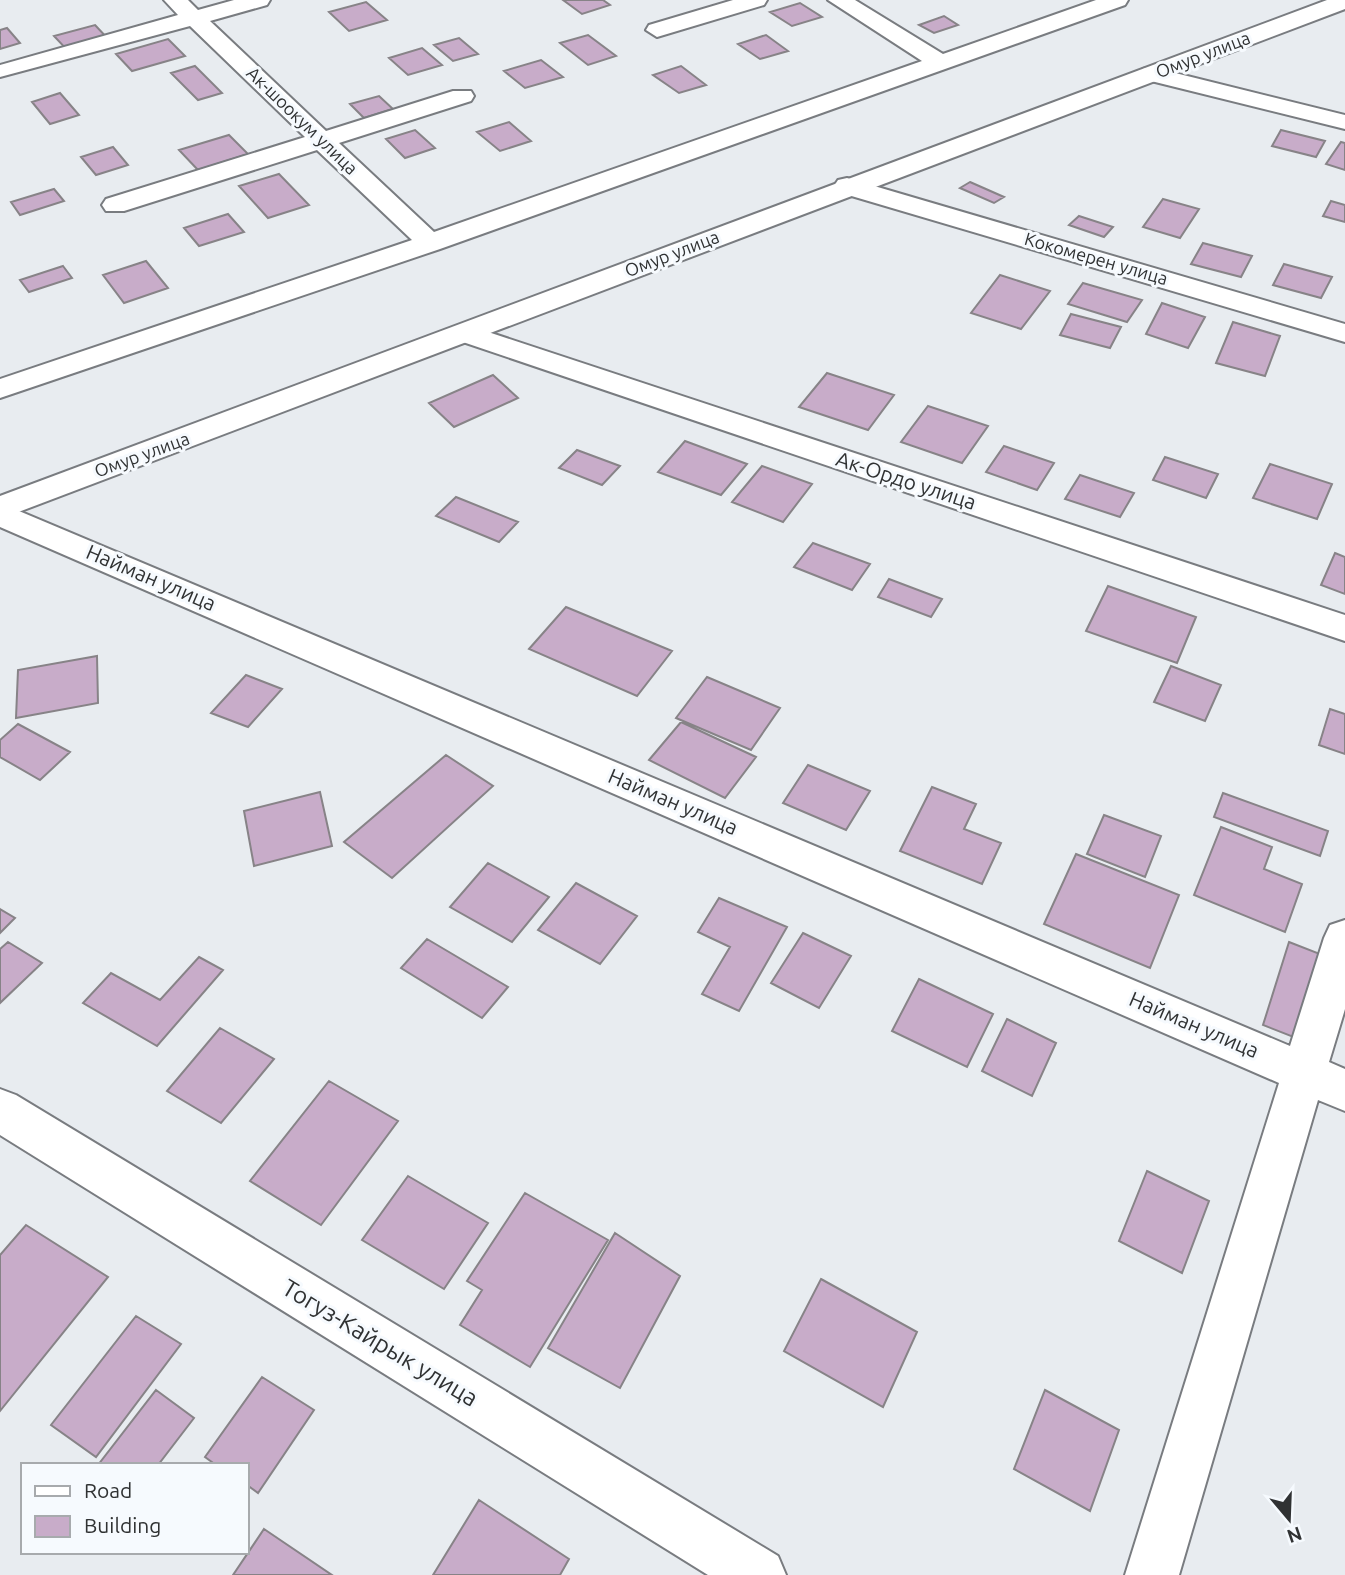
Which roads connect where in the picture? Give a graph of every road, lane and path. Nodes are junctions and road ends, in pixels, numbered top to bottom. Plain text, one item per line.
1 (175, 0) edge
2 (259, 0) edge
3 (756, 0) edge
4 (839, 0) edge
5 (1117, 0) edge
6 (1345, 1) edge
7 (194, 18) junction
8 (657, 30) dead end
9 (939, 61) junction
10 (3, 71) dead end
11 (1152, 74) junction
12 (462, 96) dead end
13 (1345, 122) edge
14 (322, 140) junction
15 (847, 186) junction
16 (115, 205) dead end
17 (430, 243) junction
18 (1345, 333) edge
19 (467, 334) junction
20 (0, 389) edge
21 (0, 508) edge
22 (0, 514) edge
23 (1345, 628) edge
24 (1345, 938) edge
25 (1325, 1081) edge
26 (0, 1110) edge
27 (759, 1575) edge
28 (1152, 1575) edge

1 - 7 street, Ак-шоокум улица
2 - 7 street
3 - 8 street
4 - 9 street
5 - 9 street
6 - 11 street, Омур улица
7 - 10 street
7 - 14 street, Ак-шоокум улица
9 - 17 street
11 - 13 street
11 - 15 street, Омур улица
12 - 14 street
14 - 16 street
14 - 17 street, Ак-шоокум улица
15 - 18 street, Кокомерен улица
15 - 19 street, Омур улица
17 - 20 street
19 - 21 street, Омур улица
19 - 23 street, Ак-Ордо улица
22 - 25 street, Найман улица
24 - 25 street
25 - 28 street
26 - 27 street, Тогуз-Кайрык улица

